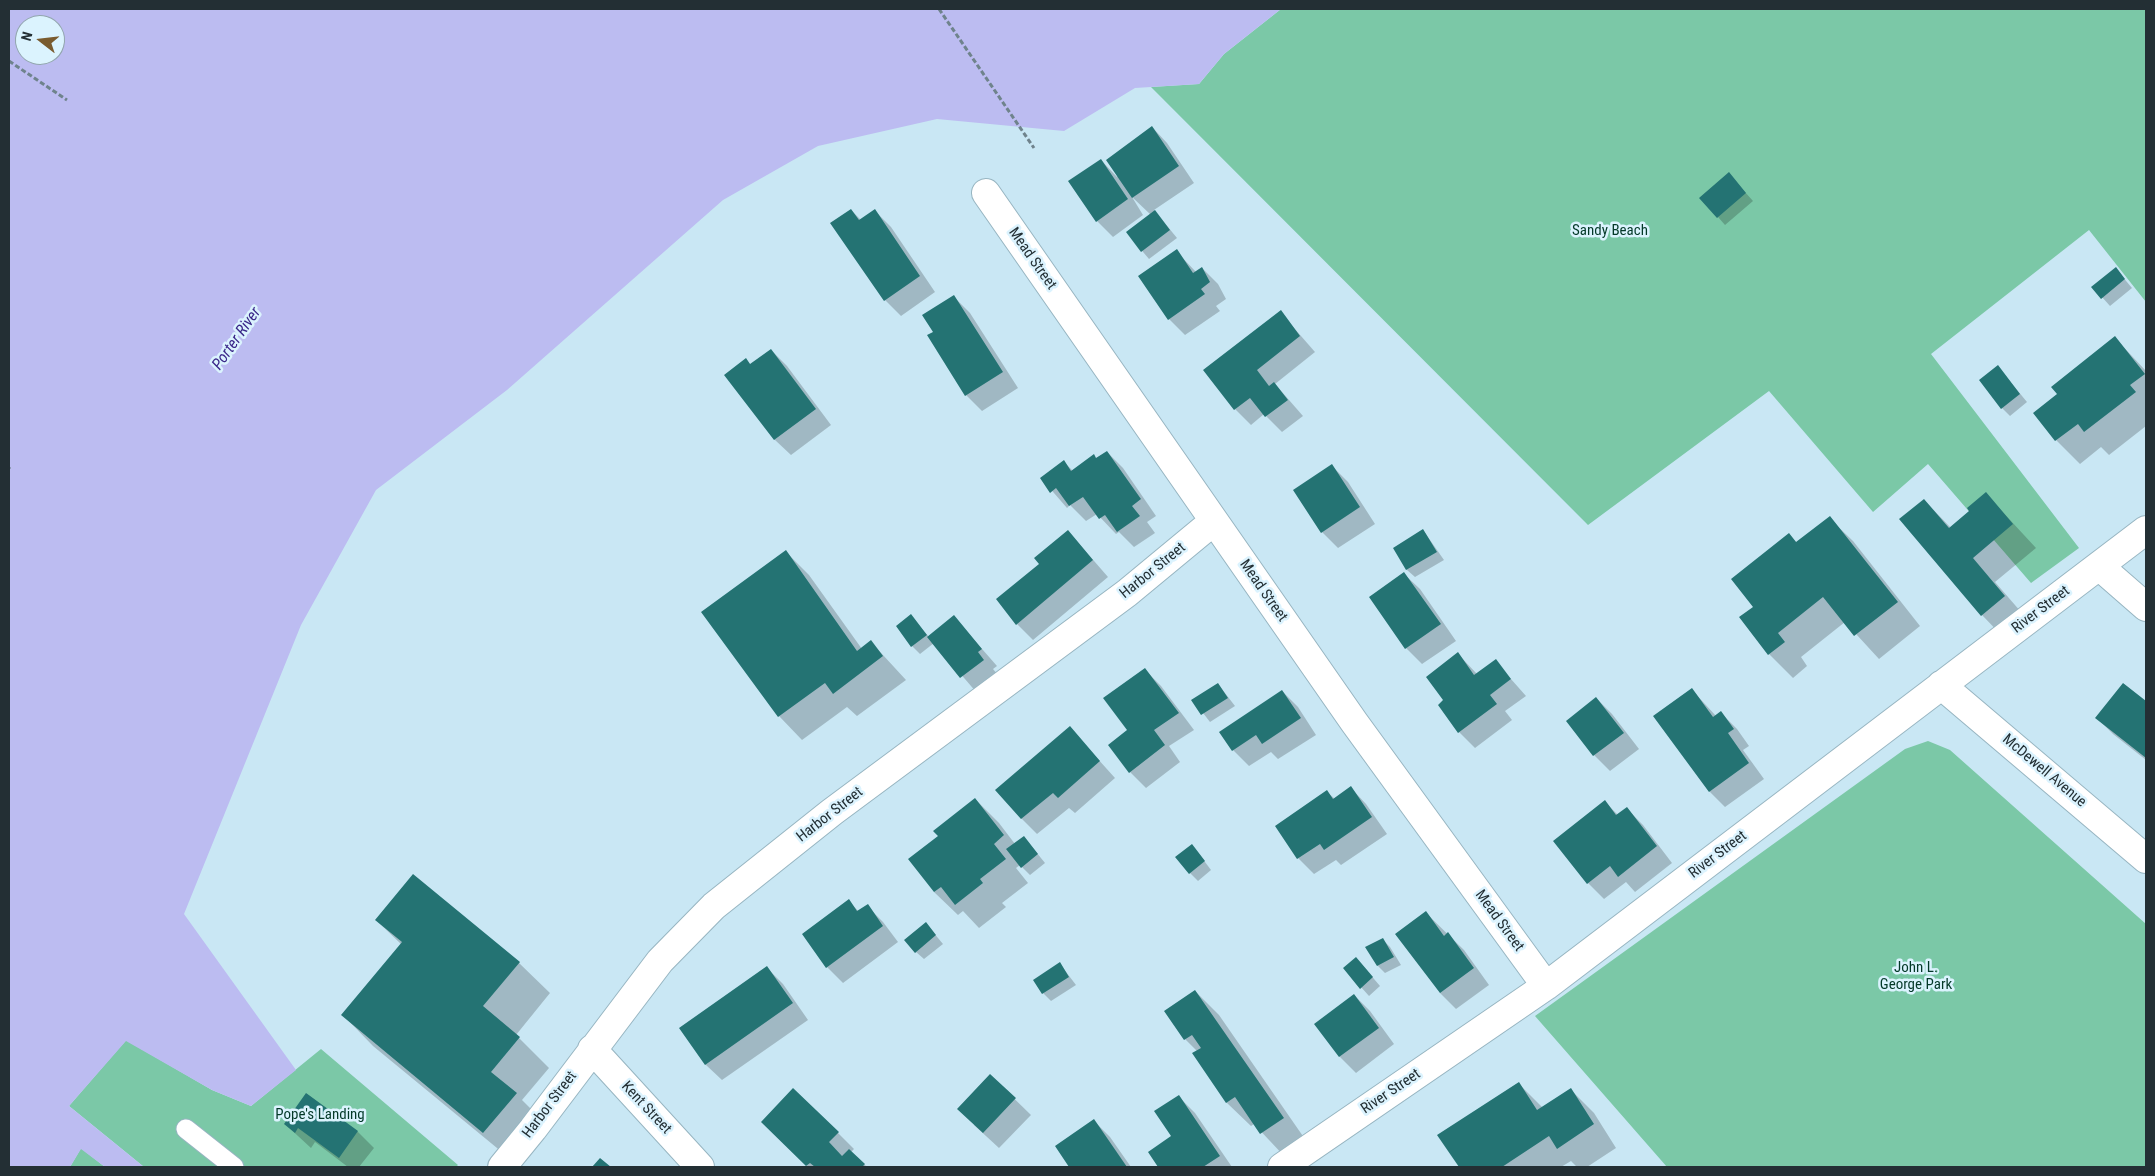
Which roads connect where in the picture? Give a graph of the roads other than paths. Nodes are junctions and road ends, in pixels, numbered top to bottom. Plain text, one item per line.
1 (986, 193) dead end
2 (1214, 520) junction
3 (2146, 530) edge
4 (2099, 566) junction
5 (2146, 608) edge
6 (1941, 685) junction
7 (2146, 859) edge
8 (1546, 986) junction
9 (592, 1049) junction
10 (186, 1129) dead end
11 (234, 1167) edge
12 (502, 1167) edge
13 (700, 1167) edge
14 (1282, 1167) edge

1 - 2 street, Mead Street
2 - 8 street, Mead Street
2 - 9 street, Harbor Street
3 - 4 street, River Street
4 - 5 street
4 - 6 street, River Street
6 - 7 street, McDewell Avenue
6 - 8 street, River Street
8 - 14 street, River Street
9 - 12 street, Harbor Street
9 - 13 street, Kent Street
10 - 11 lane

